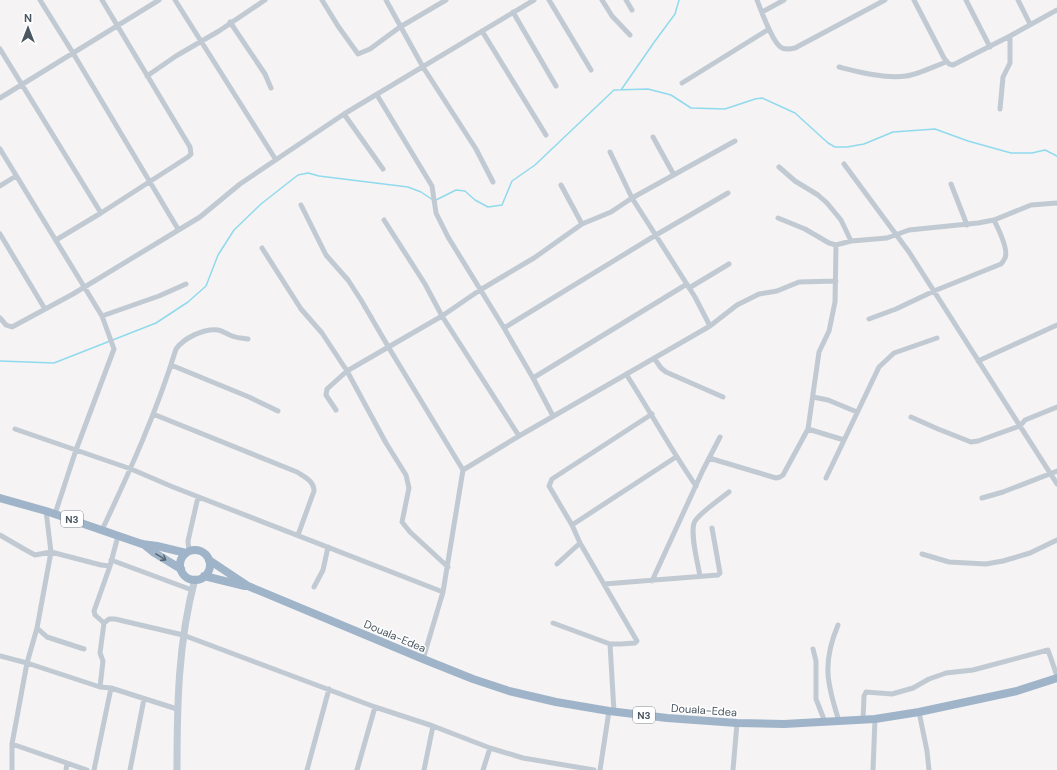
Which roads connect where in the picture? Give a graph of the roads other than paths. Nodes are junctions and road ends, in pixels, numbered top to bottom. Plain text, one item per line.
1 (40, 0) edge
2 (102, 0) edge
3 (159, 0) edge
4 (175, 0) edge
5 (266, 0) edge
6 (322, 0) edge
7 (386, 0) edge
8 (444, 0) edge
9 (534, 0) edge
10 (549, 0) edge
11 (602, 0) edge
12 (626, 0) edge
13 (757, 0) edge
14 (784, 0) edge
15 (885, 0) edge
16 (914, 0) edge
17 (966, 0) edge
18 (1018, 0) edge
19 (632, 10) dead end
20 (1057, 10) edge
21 (514, 12) junction
22 (762, 12) junction
23 (230, 22) junction
24 (1030, 24) junction
25 (118, 26) junction
26 (400, 27) junction
27 (768, 29) junction
28 (482, 31) junction
29 (630, 35) dead end
30 (1010, 36) junction
31 (200, 41) junction
32 (990, 47) junction
33 (0, 49) edge
34 (74, 53) junction
35 (946, 62) junction
36 (423, 67) junction
37 (839, 67) dead end
38 (591, 70) dead end
39 (147, 76) junction
40 (682, 83) dead end
41 (22, 84) junction
42 (556, 86) dead end
43 (271, 88) dead end
44 (377, 95) junction
45 (0, 98) edge
46 (1000, 109) dead end
47 (344, 114) junction
48 (546, 135) dead end
49 (653, 137) dead end
50 (735, 141) dead end
51 (0, 149) edge
52 (610, 152) dead end
53 (276, 160) junction
54 (844, 164) dead end
55 (779, 167) dead end
56 (383, 169) dead end
57 (674, 175) junction
58 (16, 176) junction
59 (150, 182) junction
60 (493, 182) dead end
61 (951, 184) dead end
62 (561, 185) dead end
63 (0, 186) edge
64 (728, 193) dead end
65 (632, 198) junction
66 (1057, 203) edge
67 (301, 206) dead end
68 (101, 213) junction
69 (778, 218) dead end
70 (384, 220) dead end
71 (994, 220) junction
72 (582, 224) junction
73 (967, 225) junction
74 (178, 229) junction
75 (0, 234) edge
76 (897, 234) junction
77 (656, 235) junction
78 (56, 240) junction
79 (851, 242) junction
80 (836, 245) junction
81 (262, 248) dead end
82 (729, 264) dead end
83 (836, 281) junction
84 (186, 284) dead end
85 (84, 286) junction
86 (688, 286) junction
87 (480, 290) junction
88 (934, 291) junction
89 (45, 309) junction
90 (102, 316) junction
91 (442, 316) junction
92 (0, 318) edge
93 (869, 319) dead end
94 (1057, 325) edge
95 (710, 326) junction
96 (504, 328) junction
97 (937, 338) dead end
98 (248, 339) dead end
99 (389, 348) junction
100 (654, 358) junction
101 (978, 361) junction
102 (171, 365) junction
103 (347, 371) junction
104 (626, 374) junction
105 (533, 378) junction
106 (723, 397) dead end
107 (813, 397) junction
108 (1057, 407) edge
109 (336, 410) dead end
110 (278, 411) dead end
111 (857, 412) junction
112 (153, 414) junction
113 (652, 414) junction
114 (553, 416) junction
115 (911, 417) dead end
116 (1020, 426) junction
117 (15, 429) dead end
118 (808, 429) junction
119 (519, 436) junction
120 (720, 437) dead end
121 (844, 440) junction
122 (76, 450) junction
123 (676, 457) junction
124 (709, 458) junction
125 (131, 469) junction
126 (463, 470) junction
127 (1057, 471) edge
128 (1051, 473) junction
129 (826, 478) dead end
130 (1057, 484) edge
131 (696, 486) junction
132 (729, 492) dead end
133 (198, 497) junction
134 (0, 498) edge
135 (982, 498) dead end
136 (46, 511) junction
137 (55, 514) junction
138 (572, 525) junction
139 (712, 528) dead end
140 (102, 530) junction
141 (0, 534) edge
142 (298, 535) junction
143 (118, 536) junction
144 (1057, 540) edge
145 (580, 543) junction
146 (142, 544) junction
147 (328, 547) junction
148 (51, 552) junction
149 (187, 552) junction
150 (922, 554) dead end
151 (111, 560) junction
152 (209, 560) junction
153 (557, 564) dead end
154 (110, 566) junction
155 (448, 567) junction
156 (181, 569) junction
157 (204, 576) junction
158 (700, 576) junction
159 (195, 579) junction
160 (652, 581) junction
161 (604, 584) junction
162 (248, 586) junction
163 (314, 587) dead end
164 (192, 590) junction
165 (443, 592) junction
166 (104, 623) junction
167 (553, 623) dead end
168 (838, 626) dead end
169 (36, 628) junction
170 (183, 635) junction
171 (610, 644) junction
172 (84, 649) dead end
173 (813, 649) dead end
174 (0, 656) edge
175 (423, 659) junction
176 (27, 663) junction
177 (1057, 677) edge
178 (100, 687) junction
179 (110, 688) junction
180 (329, 689) junction
181 (144, 699) junction
182 (375, 707) junction
183 (177, 708) junction
184 (612, 711) junction
185 (919, 712) junction
186 (875, 719) junction
187 (863, 720) junction
188 (839, 721) junction
189 (825, 722) junction
190 (737, 723) junction
191 (433, 726) junction
192 (12, 744) junction
193 (490, 748) junction
194 (67, 763) junction
195 (12, 770) edge
196 (66, 770) edge
197 (88, 770) edge
198 (94, 770) edge
199 (130, 770) edge
200 (177, 770) edge
201 (307, 770) edge
202 (357, 770) edge
203 (424, 770) edge
204 (483, 770) edge
205 (594, 770) edge
206 (600, 770) edge
207 (733, 770) edge
208 (873, 770) edge
209 (929, 770) edge

1 - 34 street
2 - 25 street
3 - 25 street
4 - 31 street
5 - 23 street
6 - 26 street
7 - 26 street
8 - 26 street
9 - 21 street
10 - 38 street
11 - 29 street
12 - 19 street
13 - 22 street
14 - 22 street
15 - 27 street
16 - 35 street
17 - 32 street
18 - 24 street
20 - 24 street
21 - 28 street
21 - 42 street
22 - 27 street
23 - 31 street
23 - 43 street
24 - 30 street
25 - 34 street
25 - 39 street
26 - 36 street
27 - 40 street
28 - 36 street
28 - 48 street
30 - 32 street
30 - 46 street
31 - 39 street
31 - 53 street
32 - 35 street
33 - 41 street
34 - 41 street
34 - 59 street
35 - 37 street
36 - 44 street
36 - 60 street
39 - 59 street
41 - 45 street
41 - 68 street
44 - 47 street
44 - 87 street
47 - 53 street
47 - 56 street
49 - 57 street
50 - 57 street
51 - 58 street
52 - 65 street
53 - 74 street
54 - 76 street
55 - 79 street
57 - 65 street
58 - 63 street
58 - 78 street
59 - 68 street
59 - 74 street
61 - 73 street
62 - 72 street
64 - 77 street
65 - 72 street
65 - 77 street
66 - 71 street
67 - 99 street
68 - 78 street
69 - 80 street
70 - 91 street
71 - 73 street
71 - 88 street
72 - 87 street
73 - 76 street
74 - 85 street
75 - 89 street
76 - 79 street
76 - 88 street
77 - 86 street
77 - 96 street
78 - 85 street
79 - 80 street
80 - 83 street
81 - 103 street
82 - 86 street
83 - 95 street
83 - 107 street
84 - 90 street
85 - 89 street
85 - 90 street
86 - 95 street
86 - 105 street
87 - 91 street
87 - 96 street
88 - 93 street
88 - 101 street
89 - 92 street
90 - 122 street
91 - 99 street
91 - 119 street
94 - 101 street
95 - 100 street
96 - 105 street
97 - 111 street
98 - 102 street
99 - 103 street
99 - 126 street
100 - 104 street
100 - 106 street
101 - 116 street
102 - 110 street
102 - 112 street
103 - 109 street
103 - 155 street
104 - 113 street
104 - 114 street
105 - 114 street
107 - 111 street
107 - 118 street
108 - 116 street
111 - 121 street
112 - 125 street
112 - 142 street
113 - 123 street
113 - 138 street
114 - 119 street
115 - 116 street
116 - 128 street
117 - 122 street
118 - 121 street
118 - 124 street
119 - 126 street
120 - 124 street
121 - 129 street
122 - 125 street
122 - 137 street
123 - 131 street
123 - 138 street
124 - 131 street
125 - 133 street
125 - 140 street
126 - 155 street
127 - 128 street
128 - 130 street
128 - 135 street
131 - 160 street
132 - 158 street
133 - 142 street
133 - 149 street
134 - 136 highway, N3
136 - 137 highway, N3
136 - 148 street
137 - 140 highway, N3
138 - 145 street
139 - 158 street
140 - 143 highway, N3
141 - 148 street
142 - 147 street
143 - 146 highway, N3
143 - 151 street
144 - 150 street
145 - 153 street
145 - 161 street
146 - 149 highway, N3
146 -> 156 highway, N3
147 - 163 street
147 - 165 street
148 - 154 street
148 - 169 street
149 - 152 highway, N3
149 - 156 highway
151 - 154 street
151 - 164 street
152 - 157 highway
152 - 162 highway, Douala-Edea / N3
154 - 166 street
155 - 165 street
156 - 159 highway, N3
157 - 159 highway
157 - 162 highway, Douala-Edea / N3
158 - 160 street
159 - 164 main road
160 - 161 street
161 - 171 street
162 - 175 highway, Douala-Edea / N3
164 - 170 main road
165 - 175 street
166 - 170 street
166 - 178 street
167 - 171 street
168 - 188 street
169 - 172 street
169 - 176 street
170 - 180 street
170 - 183 main road
171 - 184 street
173 - 189 street
174 - 176 street
175 - 184 highway, Douala-Edea / N3
176 - 178 street
176 - 192 street
177 - 185 highway, Douala-Edea / N3
177 - 187 street
178 - 179 street
179 - 181 street
179 - 198 street
180 - 182 street
180 - 201 street
181 - 183 street
181 - 199 street
182 - 191 street
182 - 202 street
183 - 200 main road
184 - 190 highway, Douala-Edea / N3
184 - 206 street
185 - 186 highway, Douala-Edea / N3
185 - 209 street
186 - 187 highway, Douala-Edea / N3
186 - 208 street
187 - 188 highway, Douala-Edea / N3
188 - 189 highway, Douala-Edea / N3
189 - 190 highway, Douala-Edea / N3
190 - 207 street
191 - 193 street
191 - 203 street
192 - 194 street
192 - 195 street
193 - 204 street
193 - 205 street
194 - 196 street
194 - 197 street

